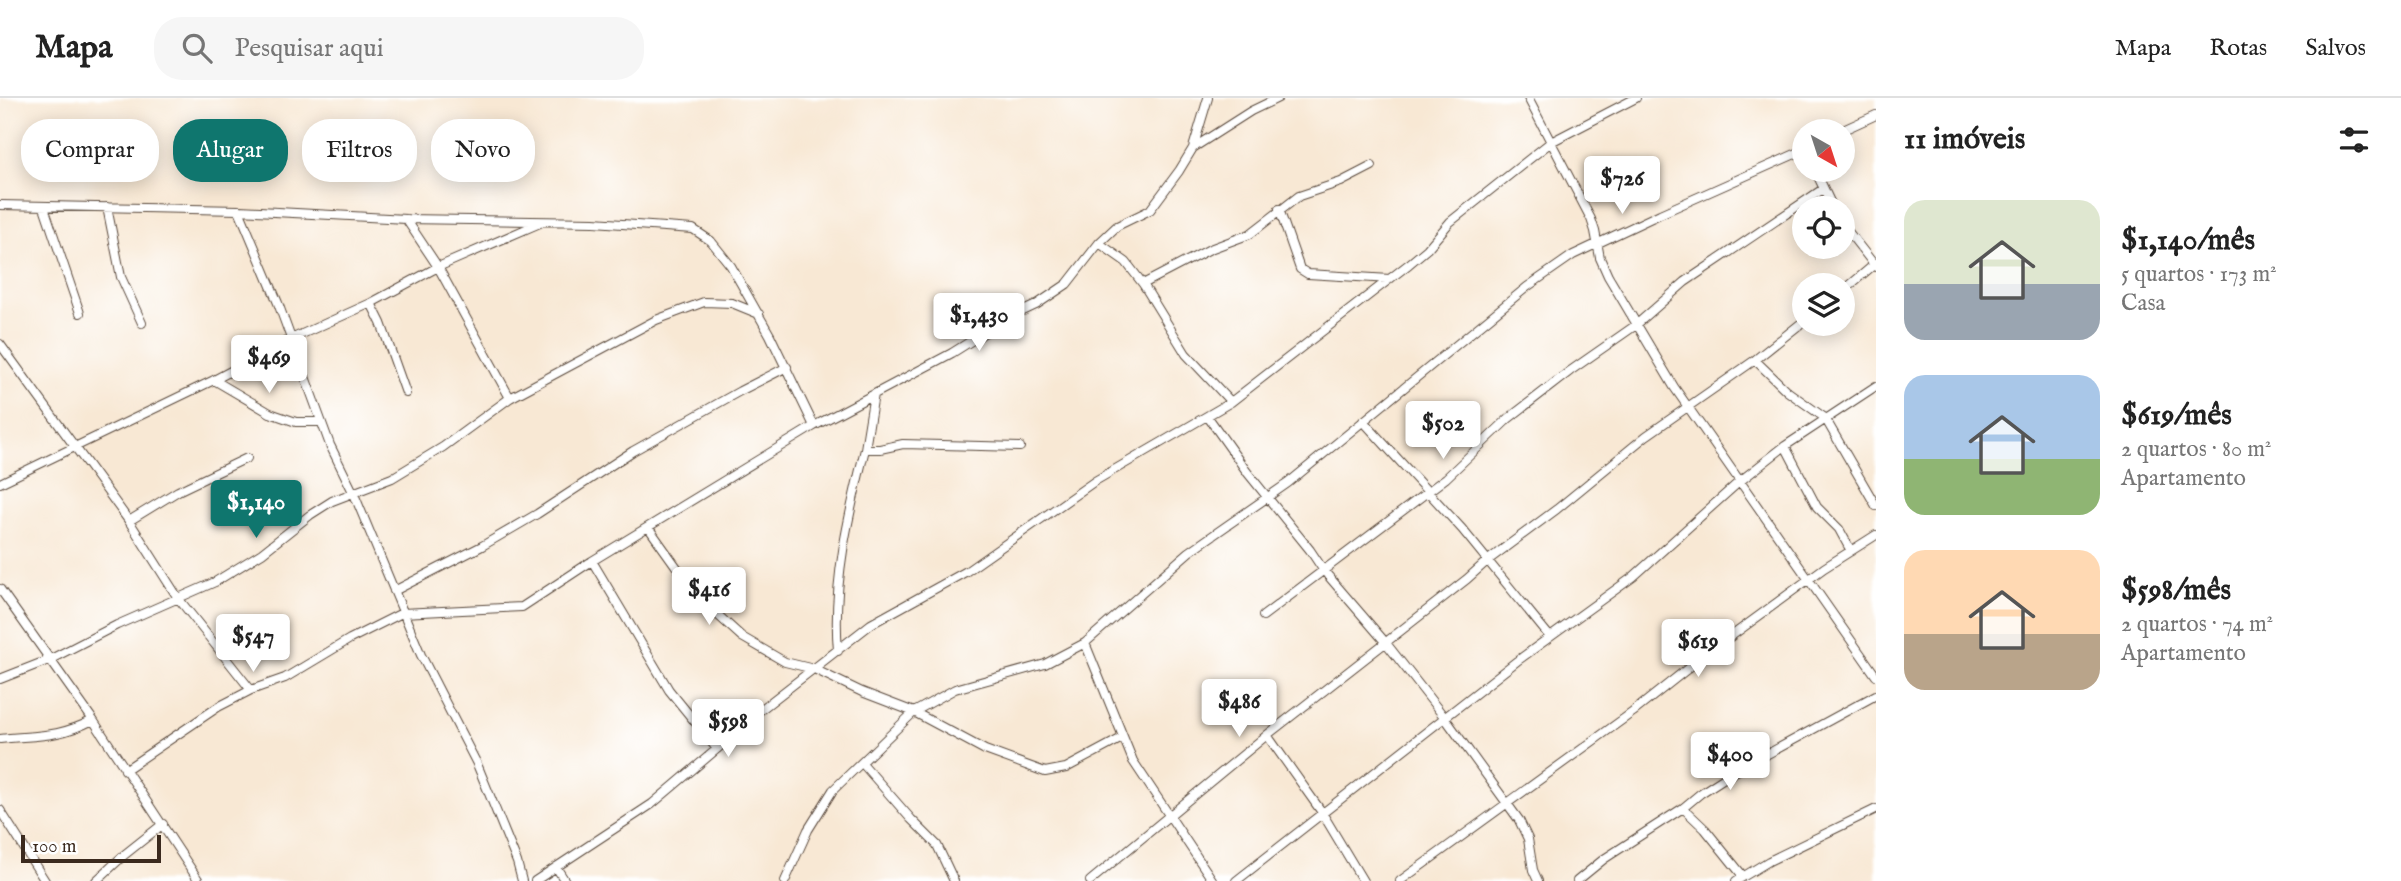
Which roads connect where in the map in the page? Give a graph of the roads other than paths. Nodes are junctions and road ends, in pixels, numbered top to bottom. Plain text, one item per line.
1 (1208, 98) edge
2 (1278, 98) edge
3 (1528, 98) edge
4 (1636, 98) edge
5 (1876, 115) edge
6 (1855, 125) edge
7 (1551, 142) junction
8 (1193, 148) junction
9 (1792, 155) edge
10 (1373, 166) dead end
11 (1820, 182) edge
12 (1823, 189) junction
13 (1827, 196) edge
14 (0, 205) edge
15 (44, 207) junction
16 (107, 207) junction
17 (1279, 209) junction
18 (239, 210) junction
19 (406, 219) junction
20 (543, 221) junction
21 (1855, 240) edge
22 (1099, 243) junction
23 (1597, 244) junction
24 (1875, 265) edge
25 (438, 267) junction
26 (1390, 279) junction
27 (1855, 281) edge
28 (1143, 284) junction
29 (371, 303) junction
30 (80, 313) dead end
31 (759, 314) junction
32 (142, 323) dead end
33 (1636, 326) junction
34 (1792, 331) edge
35 (291, 339) junction
36 (0, 344) edge
37 (1755, 360) junction
38 (787, 367) junction
39 (214, 380) junction
40 (1876, 386) edge
41 (406, 393) dead end
42 (874, 394) junction
43 (510, 398) junction
44 (1231, 402) junction
45 (1687, 407) junction
46 (1208, 417) junction
47 (1825, 418) junction
48 (1363, 421) junction
49 (321, 422) junction
50 (814, 426) junction
51 (76, 446) junction
52 (1785, 446) junction
53 (1020, 447) dead end
54 (866, 449) junction
55 (247, 458) dead end
56 (1739, 482) junction
57 (0, 483) edge
58 (1427, 493) junction
59 (354, 494) junction
60 (1268, 498) junction
61 (1876, 506) edge
62 (129, 521) junction
63 (648, 527) junction
64 (1876, 535) edge
65 (1852, 551) junction
66 (592, 561) junction
67 (1487, 561) junction
68 (1324, 571) junction
69 (1809, 580) junction
70 (0, 589) edge
71 (394, 591) junction
72 (178, 598) junction
73 (402, 613) junction
74 (1263, 616) dead end
75 (1550, 637) junction
76 (1386, 642) junction
77 (1084, 643) junction
78 (838, 651) junction
79 (51, 659) junction
80 (814, 669) junction
81 (1876, 676) edge
82 (0, 679) edge
83 (251, 690) junction
84 (1876, 695) edge
85 (914, 712) junction
86 (1445, 718) junction
87 (93, 720) junction
88 (1266, 735) junction
89 (1122, 738) junction
90 (0, 739) edge
91 (718, 749) junction
92 (862, 763) junction
93 (125, 770) junction
94 (1507, 803) junction
95 (1683, 808) junction
96 (1876, 809) edge
97 (0, 810) edge
98 (1322, 813) junction
99 (1169, 815) junction
100 (163, 824) junction
101 (556, 867) junction
102 (1740, 878) edge
103 (45, 881) edge
104 (96, 881) edge
105 (199, 881) edge
106 (522, 881) edge
107 (535, 881) edge
108 (565, 881) edge
109 (785, 881) edge
110 (954, 881) edge
111 (1090, 881) edge
112 (1213, 881) edge
113 (1236, 881) edge
114 (1363, 881) edge
115 (1400, 881) edge
116 (1538, 881) edge
117 (1577, 881) edge

1 - 8 street
2 - 8 street
3 - 7 street
4 - 7 street
5 - 6 street
7 - 23 street
7 - 26 street
8 - 22 street
9 - 23 street
10 - 17 street
11 - 12 street
12 - 13 street
12 - 33 street
14 - 15 street
15 - 16 street
15 - 30 street
16 - 18 street
16 - 32 street
17 - 26 street
17 - 28 street
18 - 19 street
18 - 35 street
19 - 20 street
19 - 25 street
20 - 25 street
20 - 31 street
21 - 24 street
22 - 28 street
22 - 42 street
23 - 33 street
23 - 48 street
24 - 27 street
25 - 29 street
25 - 43 street
26 - 44 street
28 - 44 street
29 - 35 street
29 - 41 street
31 - 38 street
31 - 43 street
33 - 45 street
33 - 58 street
34 - 37 street
35 - 39 street
35 - 49 street
36 - 51 street
37 - 45 street
37 - 47 street
38 - 50 street
38 - 71 street
39 - 49 street
39 - 51 street
40 - 47 street
42 - 50 street
42 - 54 street
43 - 59 street
44 - 46 street
45 - 56 street
45 - 67 street
46 - 60 street
46 - 78 street
47 - 52 street
47 - 61 street
48 - 58 street
48 - 60 street
49 - 59 street
50 - 63 street
51 - 57 street
51 - 62 street
52 - 56 street
52 - 65 street
53 - 54 street
54 - 78 street
55 - 62 street
56 - 69 street
56 - 75 street
58 - 67 street
58 - 68 street
59 - 71 street
59 - 72 street
60 - 68 street
60 - 77 street
62 - 72 street
63 - 66 street
63 - 80 street
64 - 65 street
65 - 69 street
66 - 73 street
66 - 91 street
67 - 75 street
67 - 76 street
68 - 74 street
68 - 76 street
69 - 81 street
69 - 94 street
70 - 79 street
71 - 73 street
72 - 79 street
72 - 83 street
73 - 83 street
73 - 106 street
75 - 86 street
76 - 86 street
76 - 88 street
77 - 85 street
77 - 89 street
78 - 80 street
79 - 82 street
79 - 87 street
80 - 85 street
80 - 91 street
83 - 93 street
84 - 95 street
85 - 89 street
85 - 92 street
86 - 94 street
86 - 98 street
87 - 90 street
87 - 93 street
88 - 98 street
88 - 99 street
89 - 99 street
91 - 101 street
92 - 109 street
92 - 110 street
93 - 100 street
94 - 115 street
94 - 116 street
95 - 102 street
95 - 117 street
96 - 102 street
97 - 103 street
98 - 113 street
98 - 114 street
99 - 111 street
99 - 112 street
100 - 104 street
100 - 105 street
101 - 107 street
101 - 108 street

